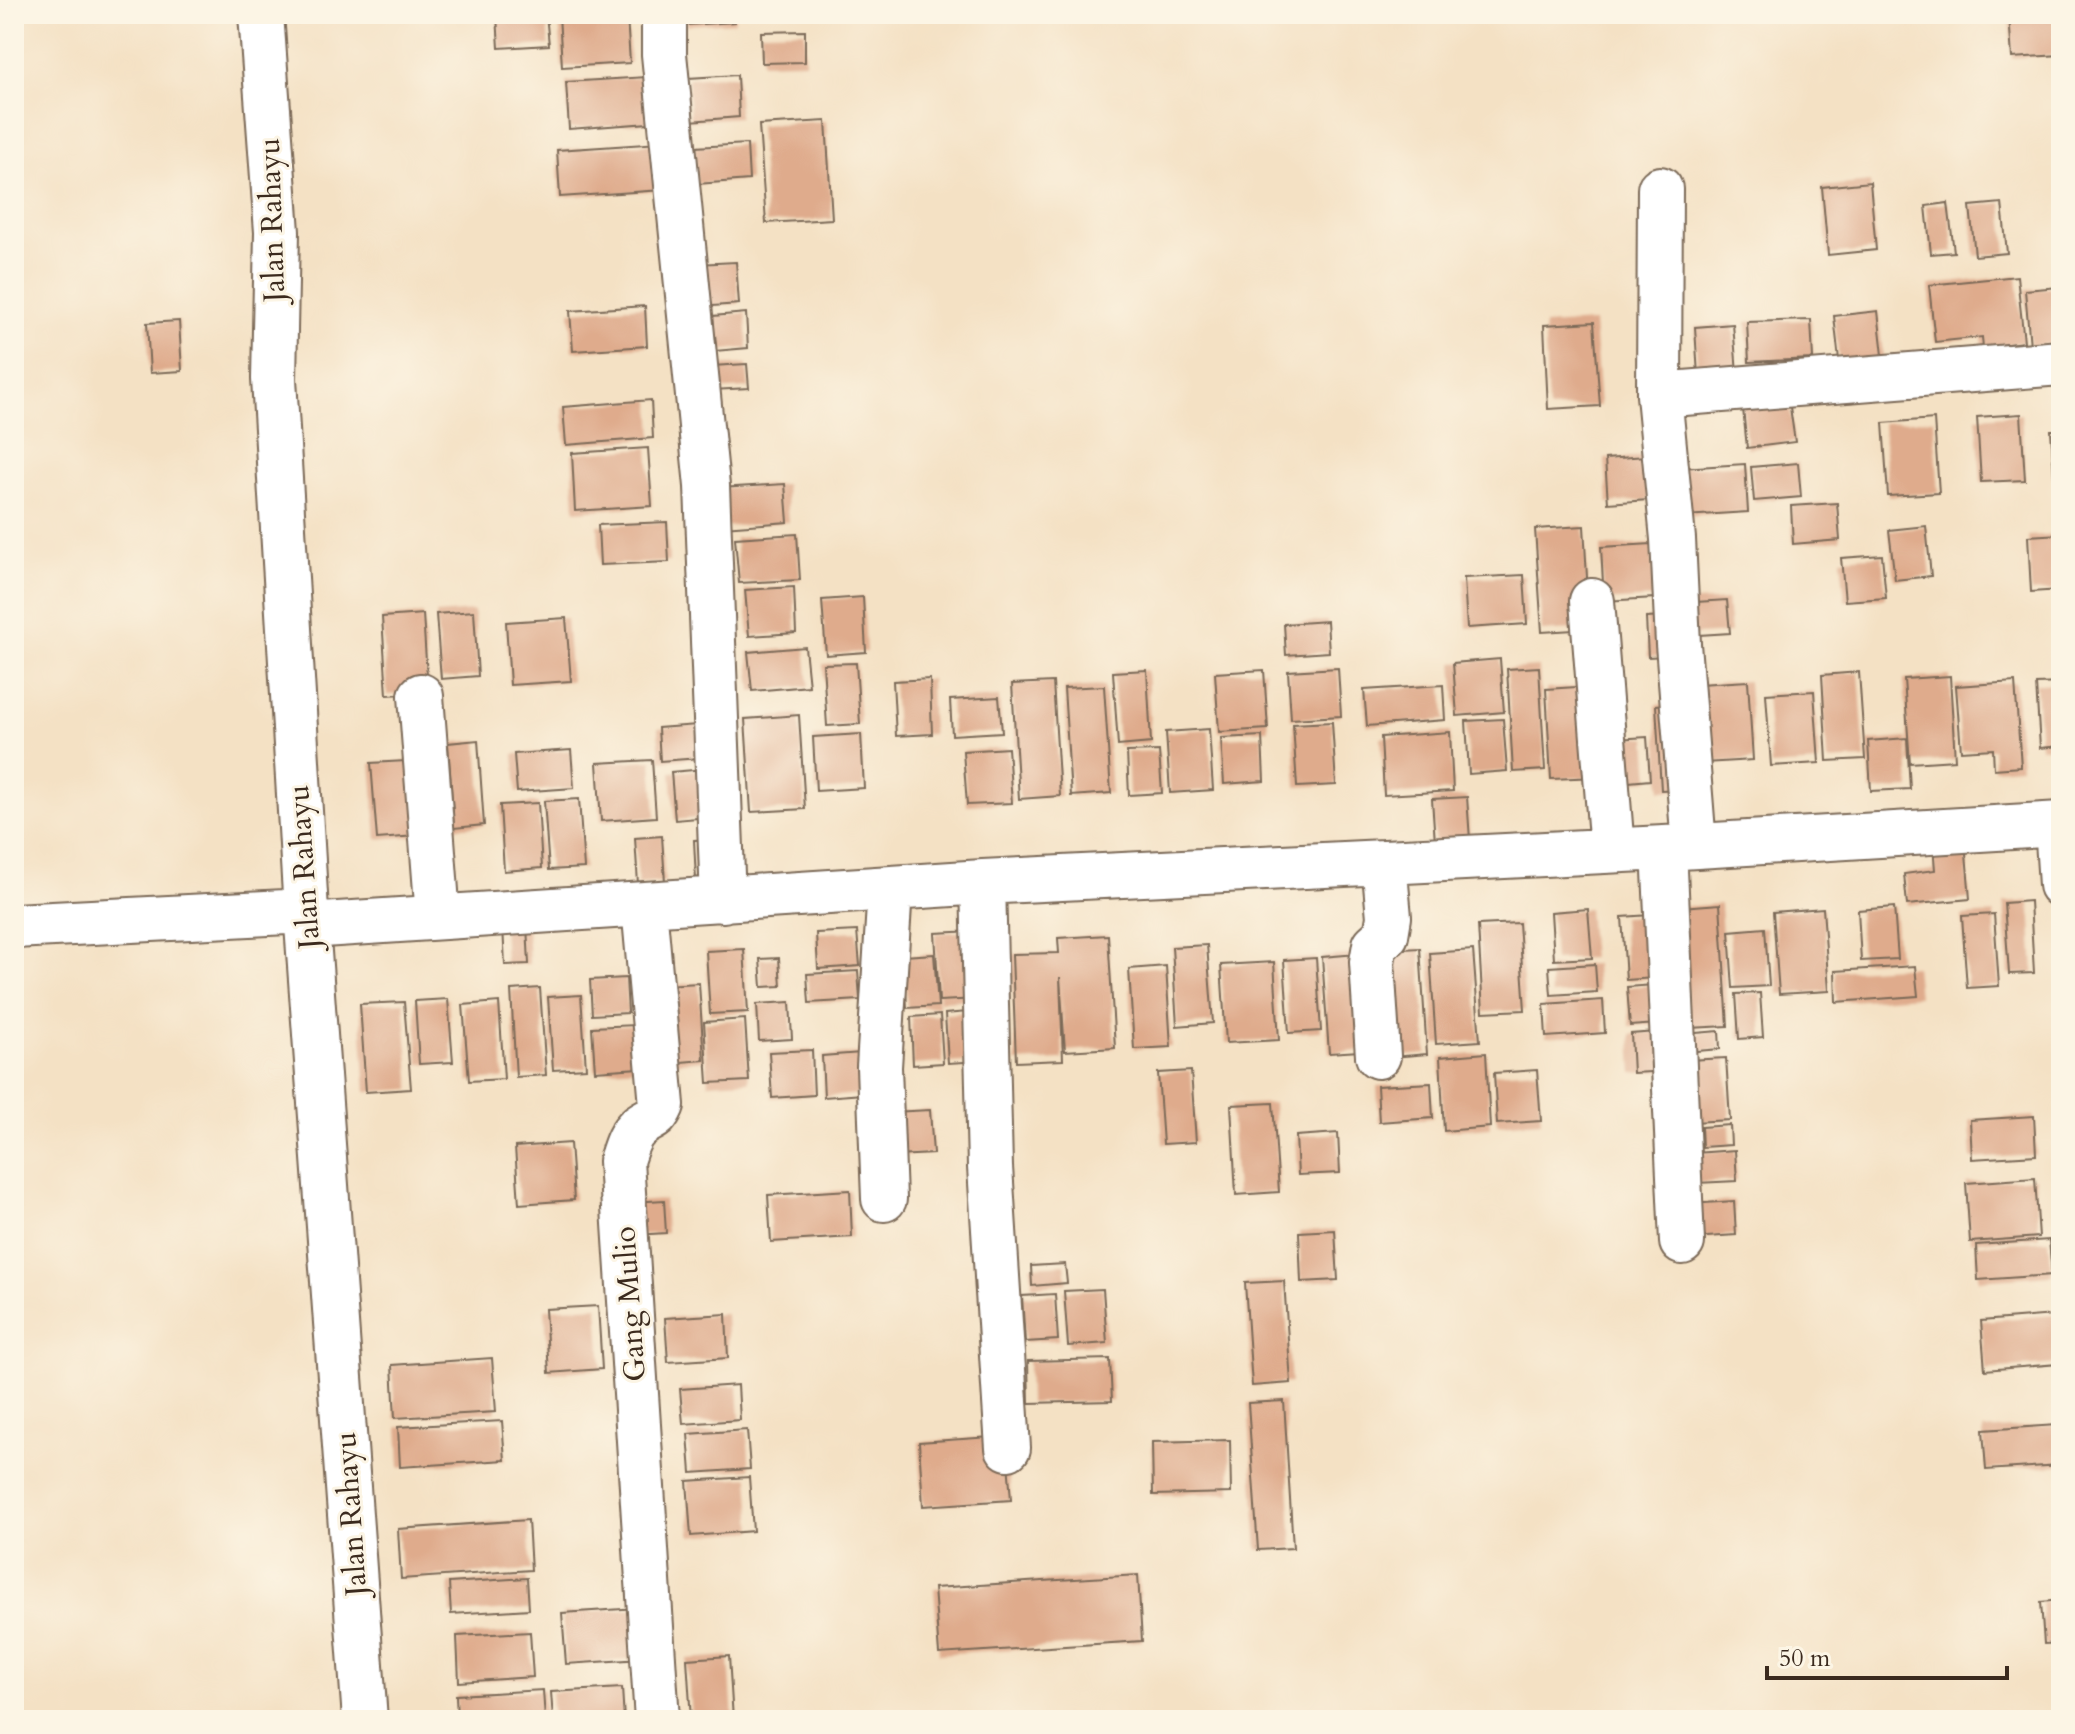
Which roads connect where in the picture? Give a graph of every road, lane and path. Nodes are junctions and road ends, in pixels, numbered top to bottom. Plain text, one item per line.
1 (261, 14) edge
2 (664, 14) edge
3 (1660, 189) dead end
4 (2061, 363) edge
5 (1659, 395) junction
6 (1592, 601) dead end
7 (421, 696) dead end
8 (2059, 824) edge
9 (1679, 846) junction
10 (1612, 850) junction
11 (1384, 862) junction
12 (983, 882) junction
13 (2061, 885) edge
14 (890, 889) junction
15 (723, 900) junction
16 (644, 906) junction
17 (438, 917) junction
18 (306, 918) junction
19 (14, 926) edge
20 (1378, 1056) dead end
21 (884, 1199) dead end
22 (1682, 1242) dead end
23 (1008, 1448) dead end
24 (365, 1720) edge
25 (657, 1720) edge

1 - 18 street, Jalan Rahayu
2 - 15 street
3 - 5 street
4 - 5 street
5 - 9 street
6 - 10 street
7 - 17 street
8 - 9 street
8 - 13 street
9 - 10 street
9 - 22 street
10 - 11 street
11 - 12 street
11 - 20 street
12 - 14 street
12 - 23 street
14 - 15 street
14 - 21 street
15 - 16 street
16 - 17 street
16 - 25 street, Gang Mulio
17 - 18 street
18 - 19 street
18 - 24 street, Jalan Rahayu

